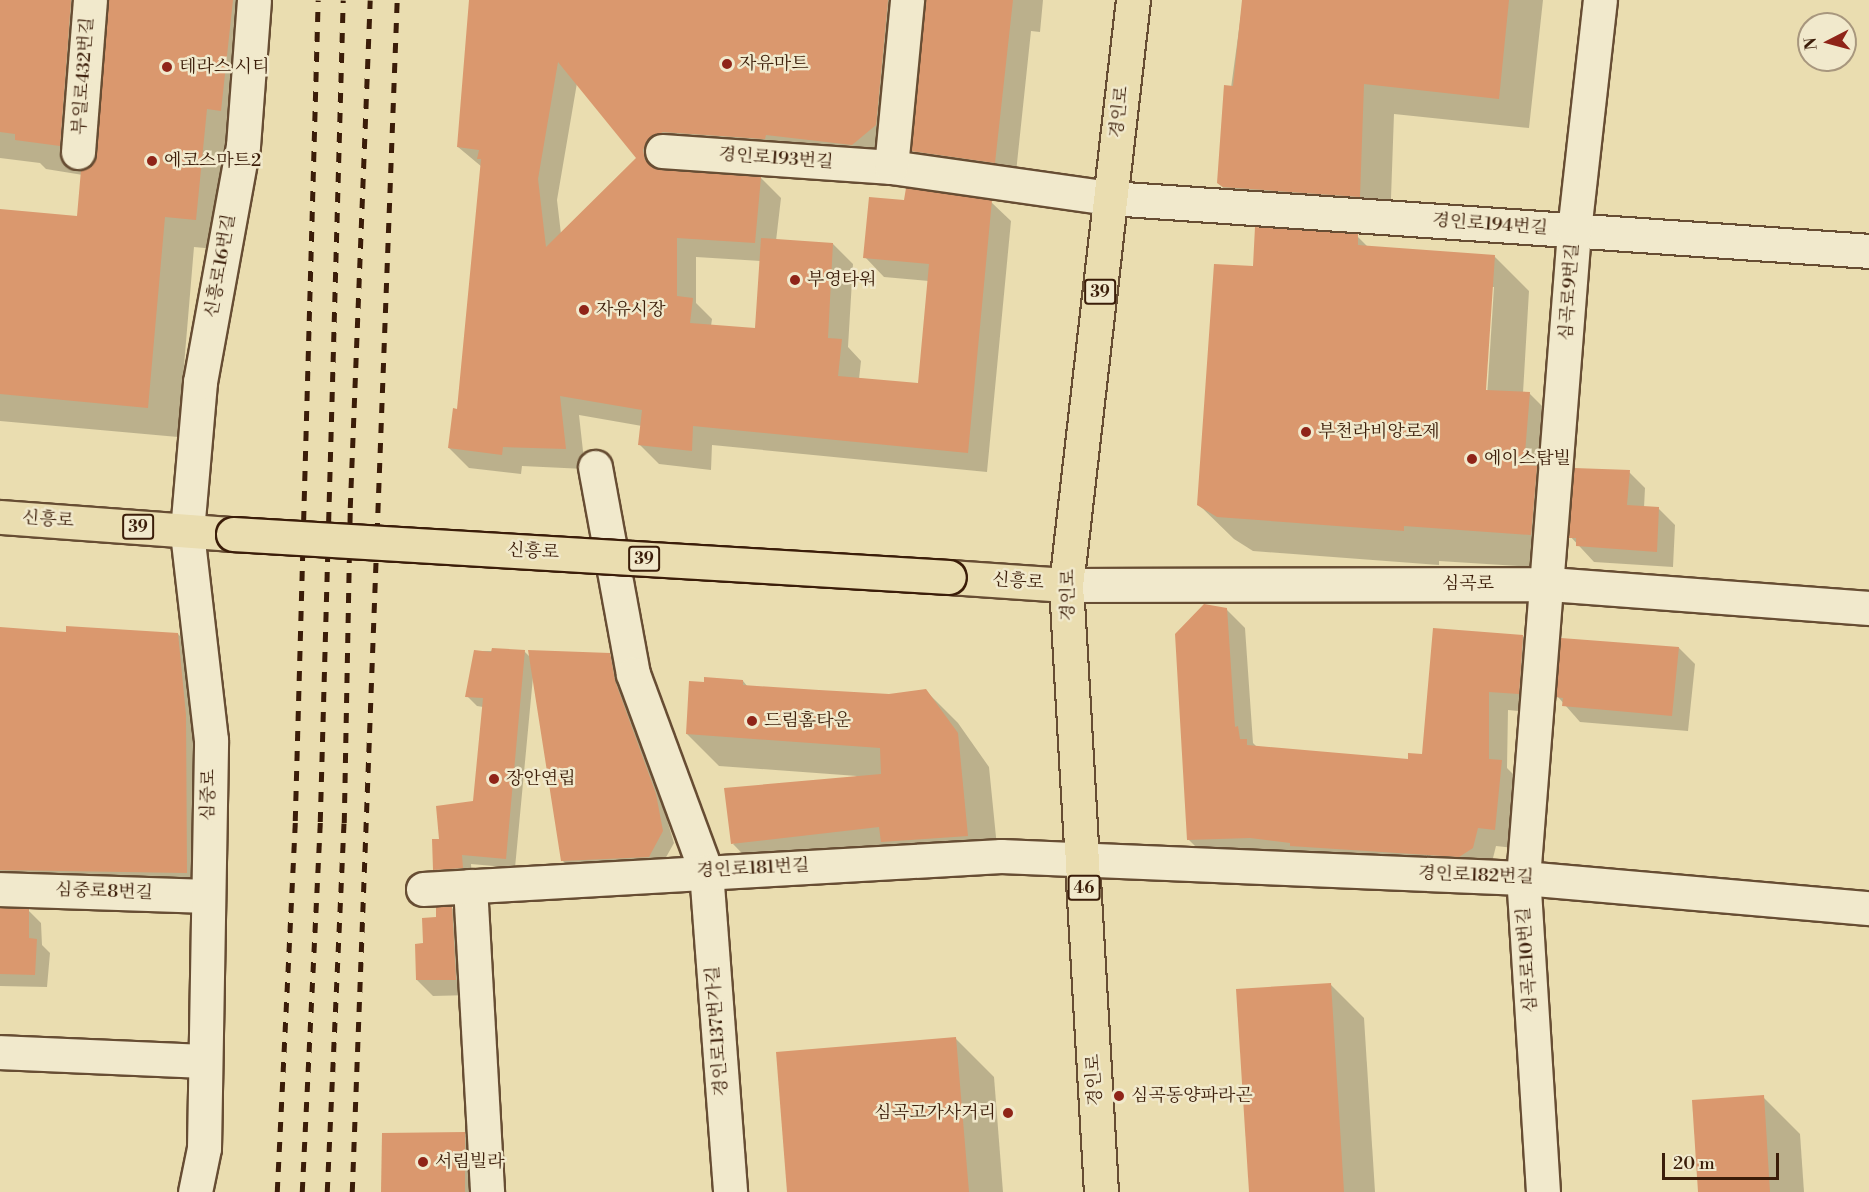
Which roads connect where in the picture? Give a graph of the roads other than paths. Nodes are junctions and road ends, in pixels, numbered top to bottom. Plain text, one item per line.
1 (90, 0) edge
2 (254, 0) edge
3 (907, 0) edge
4 (1133, 0) edge
5 (1600, 0) edge
6 (662, 151) dead end
7 (78, 152) dead end
8 (891, 167) junction
9 (1110, 198) junction
10 (1574, 231) junction
11 (1869, 250) edge
12 (595, 467) dead end
13 (0, 517) edge
14 (187, 531) junction
15 (1549, 584) junction
16 (1066, 585) junction
17 (1869, 608) edge
18 (1082, 862) junction
19 (706, 871) junction
20 (1523, 878) junction
21 (470, 886) junction
22 (0, 889) edge
23 (423, 889) dead end
24 (207, 896) junction
25 (1869, 908) edge
26 (0, 1052) edge
27 (205, 1061) junction
28 (195, 1192) edge
29 (487, 1192) edge
30 (730, 1192) edge
31 (1101, 1192) edge
32 (1543, 1192) edge

1 - 7 street, 부일로432번길
2 - 14 street, 신흥로16번길
3 - 8 street
4 - 9 main road, 경인로 / 39
5 - 10 street, 심곡로9번길
6 - 8 street, 경인로193번길
8 - 9 street, 경인로193번길
9 - 10 street, 경인로194번길
9 - 16 main road, 경인로 / 39
10 - 11 street, 경인로194번길
10 - 15 street, 심곡로9번길
12 - 19 street, 경인로137번가길
13 - 14 main road, 신흥로 / 39
14 - 16 main road, 신흥로 / 39, bridge
14 - 24 street, 심중로
15 - 16 street, 심곡로
15 - 17 street, 심곡로
15 - 20 street, 심곡로10번길
16 - 18 main road, 경인로 / 46
18 - 19 street, 경인로181번길
18 - 20 street, 경인로182번길
18 - 31 main road, 경인로 / 46
19 - 21 street, 경인로181번길
19 - 30 street, 경인로137번가길
20 - 25 street, 경인로182번길
20 - 32 street, 심곡로10번길
21 - 23 street, 경인로181번길
21 - 29 street
22 - 24 street, 심중로8번길
24 - 27 street, 심중로
26 - 27 street
27 - 28 street, 심중로

